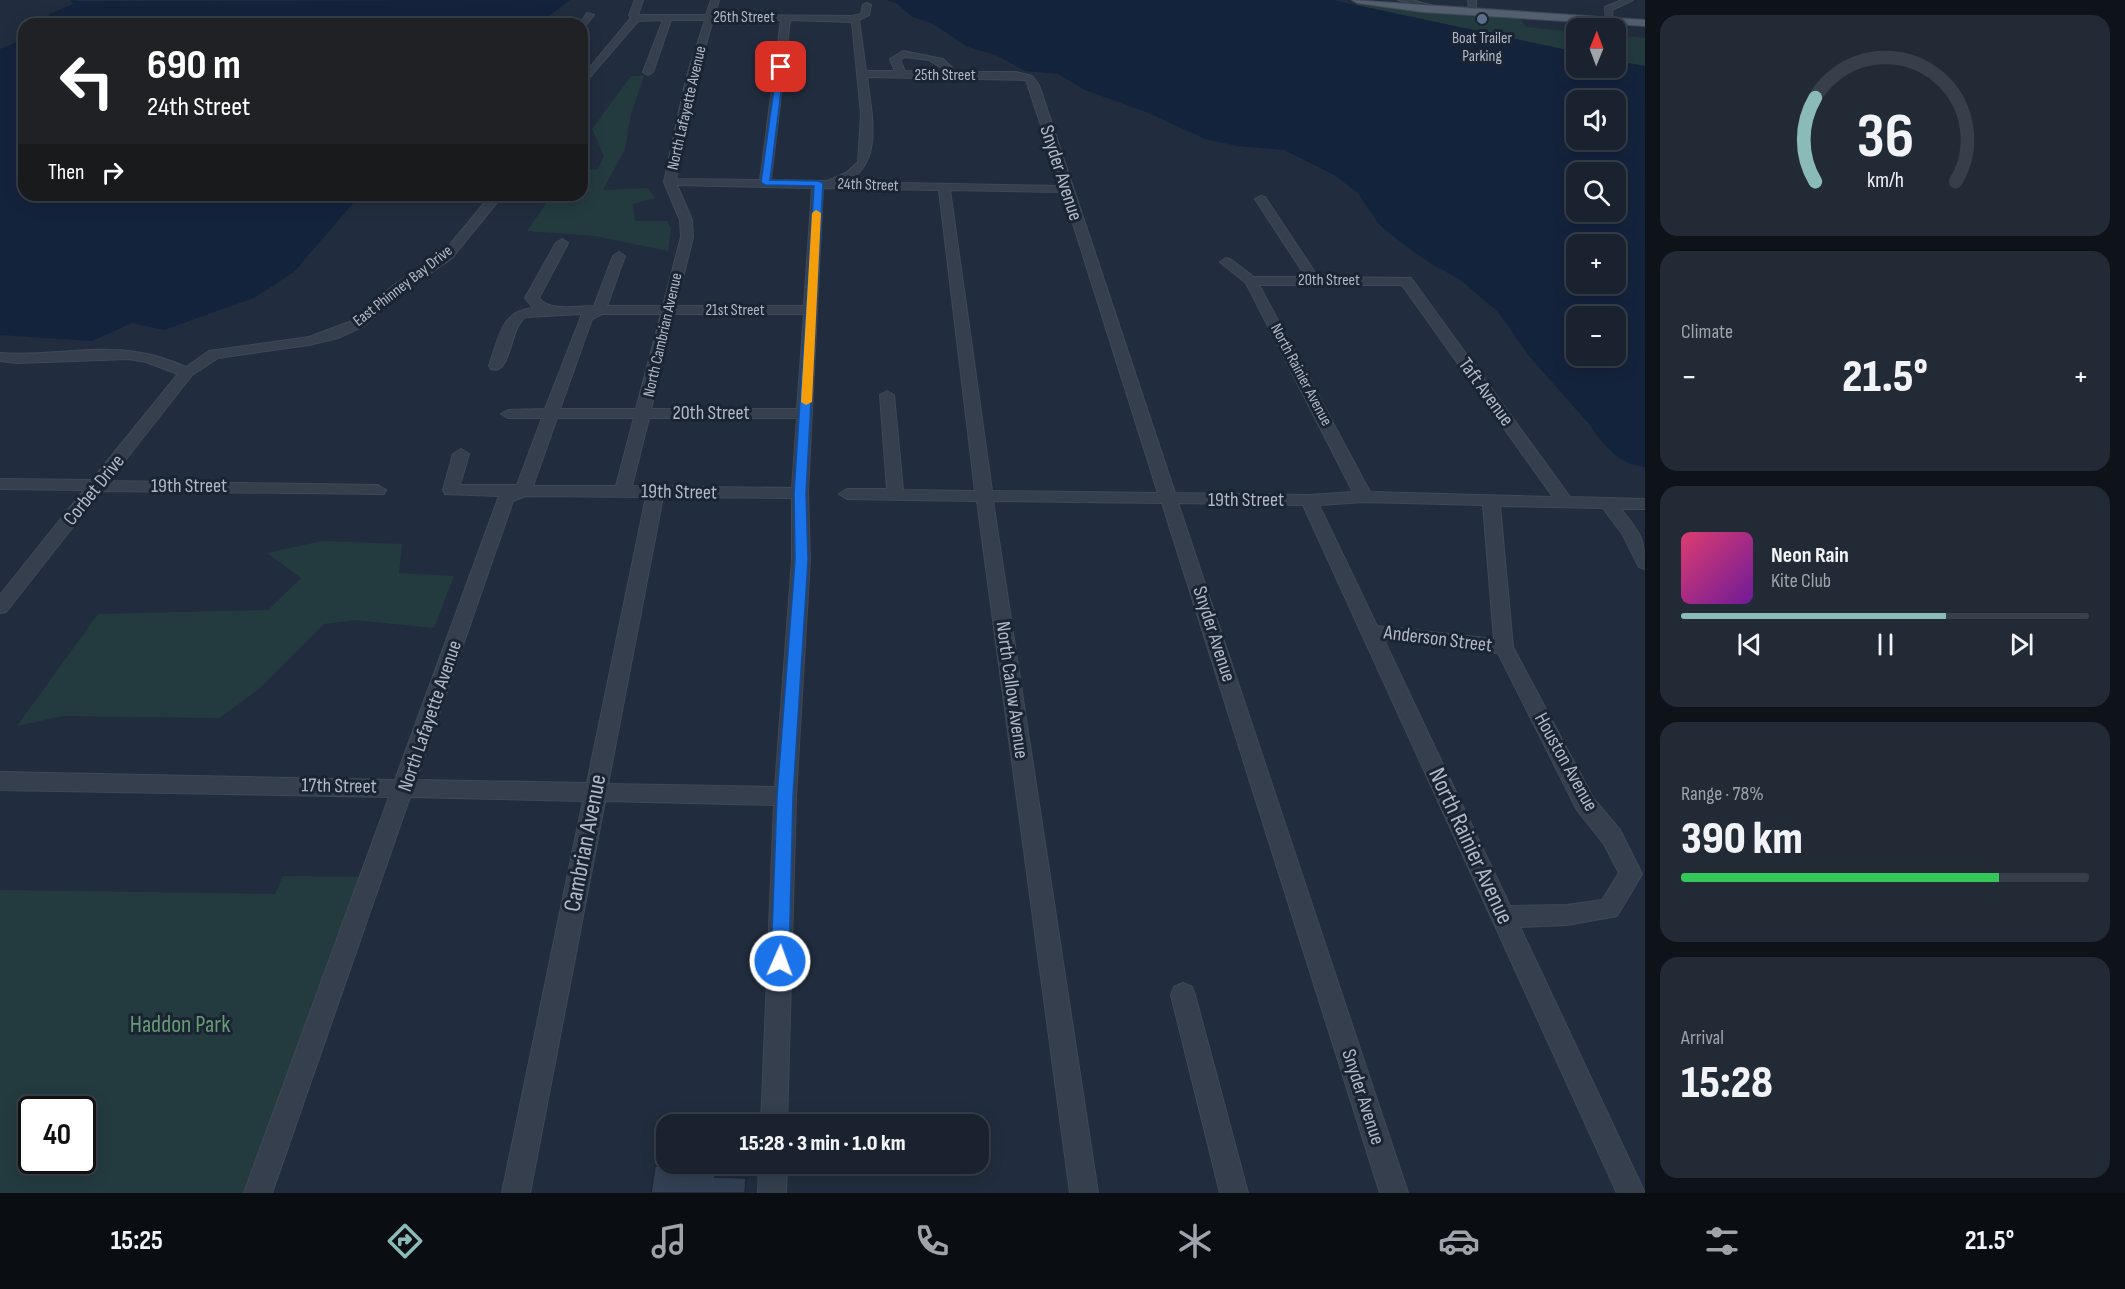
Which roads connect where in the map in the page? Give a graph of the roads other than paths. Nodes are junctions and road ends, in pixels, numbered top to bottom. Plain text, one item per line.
1 (639, 0) edge
2 (715, 0) edge
3 (1362, 0) edge
4 (1402, 0) edge
5 (1607, 0) edge
6 (1625, 1) edge
7 (867, 5) dead end
8 (1473, 6) edge
9 (1444, 10) junction
10 (590, 15) dead end
11 (668, 17) junction
12 (710, 17) junction
13 (786, 17) junction
14 (588, 18) edge
15 (636, 18) junction
16 (1582, 18) edge
17 (1609, 18) edge
18 (852, 20) junction
19 (1626, 22) edge
20 (1645, 23) edge
21 (648, 72) dead end
22 (588, 74) edge
23 (861, 74) junction
24 (900, 74) junction
25 (954, 75) junction
26 (1029, 78) joint
27 (670, 182) junction
28 (765, 182) junction
29 (818, 183) junction
30 (944, 187) junction
31 (1066, 189) junction
32 (1261, 199) dead end
33 (492, 201) edge
34 (562, 243) dead end
35 (619, 256) dead end
36 (1226, 262) dead end
37 (1314, 279) junction
38 (1251, 281) junction
39 (1406, 281) joint
40 (553, 310) junction
41 (599, 310) junction
42 (809, 310) junction
43 (667, 311) junction
44 (0, 357) edge
45 (496, 366) dead end
46 (187, 372) junction
47 (887, 395) dead end
48 (644, 413) junction
49 (806, 413) junction
50 (508, 414) dead end
51 (550, 414) junction
52 (461, 453) dead end
53 (0, 484) edge
54 (97, 487) junction
55 (378, 490) dead end
56 (623, 490) junction
57 (523, 491) junction
58 (800, 493) junction
59 (655, 494) junction
60 (847, 494) dead end
61 (895, 494) junction
62 (984, 495) junction
63 (1365, 497) junction
64 (1170, 499) junction
65 (1310, 500) junction
66 (1491, 502) junction
67 (1566, 503) junction
68 (1608, 504) junction
69 (1645, 504) edge
70 (1645, 563) edge
71 (0, 607) edge
72 (1372, 632) junction
73 (1504, 647) junction
74 (0, 781) edge
75 (405, 788) junction
76 (595, 792) junction
77 (785, 796) junction
78 (1505, 917) junction
79 (1183, 995) dead end
80 (774, 1114) edge
81 (773, 1174) edge
82 (258, 1193) edge
83 (516, 1193) edge
84 (772, 1193) edge
85 (1084, 1193) edge
86 (1234, 1193) edge
87 (1394, 1193) edge
88 (1631, 1193) edge

1 - 15 street
2 - 12 street, North Lafayette Avenue
3 - 9 main road
4 - 9 street
5 - 6 street
6 - 17 street
7 - 18 street
8 - 9 main road
8 - 16 main road
10 - 14 street
11 - 12 street, 26th Street
11 - 15 street, 26th Street
11 - 21 street
12 - 13 street, 26th Street
12 - 27 street, North Lafayette Avenue
13 - 18 street, 26th Street
13 - 28 street
15 - 22 street
18 - 23 street
19 - 20 main road
23 - 24 street, 25th Street
23 - 29 street
24 - 25 street, 25th Street
24 - 25 street
25 - 26 street, 25th Street
26 - 31 street, Snyder Avenue
27 - 28 street, 24th Street
27 - 43 street, North Cambrian Avenue
28 - 29 street, 24th Street
29 - 30 street, 24th Street
29 - 42 street
30 - 31 street, 24th Street
30 - 62 street, North Callow Avenue
31 - 64 street, Snyder Avenue
32 - 37 street
33 - 46 street, East Phinney Bay Drive
34 - 40 street
35 - 41 street, North Lafayette Avenue
36 - 38 street, North Rainier Avenue
37 - 38 street, 20th Street
37 - 39 street, 20th Street
38 - 63 street, North Rainier Avenue
39 - 67 street, Taft Avenue
40 - 41 street, 21st Street
40 - 45 street, 21st Street
41 - 43 street, 21st Street
41 - 51 street, North Lafayette Avenue
42 - 43 street, 21st Street
42 - 49 street
43 - 48 street, North Cambrian Avenue
44 - 46 street
46 - 54 street, Corbet Drive
47 - 61 street
48 - 49 street, 20th Street
48 - 51 street, 20th Street
48 - 56 street, North Cambrian Avenue
49 - 58 street
50 - 51 street, 20th Street
51 - 57 street, North Lafayette Avenue
52 - 57 street, 19th Street
53 - 54 street, 19th Street
54 - 55 street, 19th Street
54 - 71 street, Corbet Drive
56 - 57 street, 19th Street
56 - 59 street, 19th Street
57 - 75 street, North Lafayette Avenue
58 - 59 street, 19th Street
58 - 77 street
59 - 76 street, Cambrian Avenue
60 - 61 street, 19th Street
61 - 62 street, 19th Street
62 - 64 street, 19th Street
62 - 85 street, North Callow Avenue
63 - 65 street, 19th Street
63 - 66 street, 19th Street
64 - 65 street, 19th Street
64 - 87 street, Snyder Avenue
65 - 72 street, North Rainier Avenue
66 - 67 street, 19th Street
66 - 73 street, Houston Avenue
67 - 68 street, 19th Street
68 - 69 street, 19th Street
68 - 70 street
72 - 73 street, Anderson Street
72 - 78 street, North Rainier Avenue
73 - 78 street, Houston Avenue
74 - 75 street, 17th Street
75 - 76 street, 17th Street
75 - 82 street, North Lafayette Avenue
76 - 77 street, 17th Street
76 - 83 street, Cambrian Avenue
77 - 80 street
78 - 88 street, North Rainier Avenue
79 - 86 street
81 - 84 street

